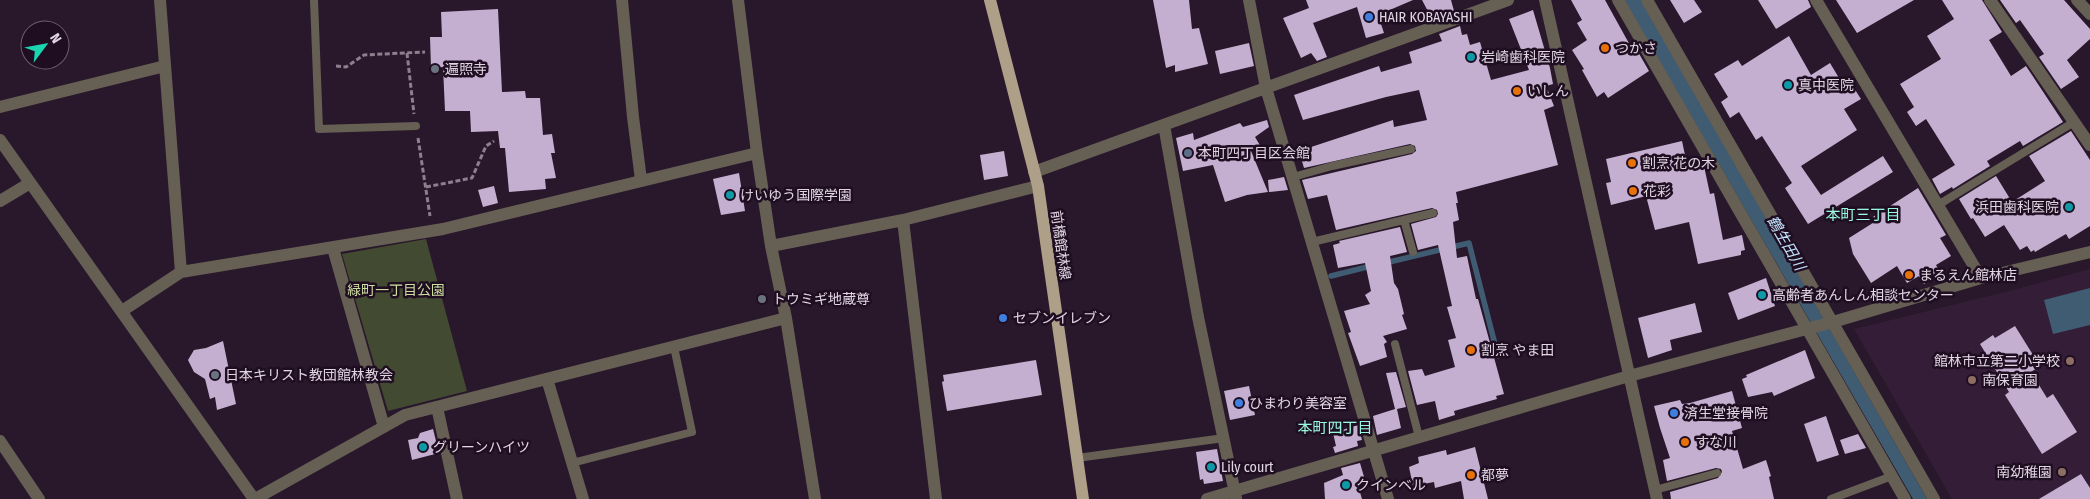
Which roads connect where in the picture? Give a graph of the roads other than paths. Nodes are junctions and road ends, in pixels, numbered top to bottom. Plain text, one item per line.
1 (160, 0) edge
2 (314, 0) edge
3 (622, 0) edge
4 (738, 0) edge
5 (990, 0) edge
6 (1249, 0) edge
7 (1508, 0) edge
8 (1545, 0) edge
9 (1618, 0) edge
10 (1647, 0) edge
11 (1816, 0) edge
12 (1990, 0) edge
13 (2077, 0) edge
14 (2090, 14) edge
15 (165, 66) junction
16 (1266, 88) junction
17 (0, 106) edge
18 (2074, 122) junction
19 (1164, 125) junction
20 (416, 126) road end
21 (0, 140) edge
22 (2090, 145) edge
23 (1411, 148) dead end
24 (757, 153) junction
25 (1034, 172) junction
26 (1293, 177) junction
27 (641, 180) junction
28 (30, 183) junction
29 (1038, 186) junction
30 (0, 201) edge
31 (1938, 206) junction
32 (1433, 213) dead end
33 (903, 220) junction
34 (1404, 220) junction
35 (1312, 242) junction
36 (771, 246) junction
37 (333, 248) junction
38 (1413, 252) dead end
39 (2090, 252) edge
40 (182, 272) junction
41 (1981, 278) junction
42 (122, 311) junction
43 (786, 318) junction
44 (1831, 323) junction
45 (1808, 329) junction
46 (1395, 344) dead end
47 (674, 347) junction
48 (1630, 376) junction
49 (547, 379) junction
50 (437, 408) junction
51 (384, 427) junction
52 (1224, 438) junction
53 (1419, 438) junction
54 (0, 441) edge
55 (1374, 450) junction
56 (1077, 458) junction
57 (572, 463) junction
58 (1717, 473) dead end
59 (1892, 476) junction
60 (1236, 495) edge
61 (1656, 495) edge
62 (40, 499) edge
63 (254, 499) edge
64 (458, 499) edge
65 (583, 499) edge
66 (815, 499) edge
67 (936, 499) edge
68 (1083, 499) edge
69 (1206, 499) edge
70 (1388, 499) edge
71 (1831, 499) edge
72 (1905, 499) edge
73 (1934, 499) edge

1 - 15 street
2 - 20 lane
3 - 27 street
4 - 24 street
5 - 25 main road, 前橋館林線
6 - 16 street
7 - 16 street
8 - 48 street
9 - 45 street
10 - 44 street
11 - 31 street
12 - 18 street
13 - 14 street
15 - 17 street
15 - 40 street
16 - 19 street
16 - 26 street
18 - 22 street
18 - 31 lane
19 - 25 street
19 - 52 street
21 - 28 street
23 - 26 lane
24 - 27 street
24 - 36 street
25 - 29 main road, 前橋館林線
26 - 35 street
27 - 37 street
28 - 30 street
28 - 42 street
29 - 33 street
29 - 56 main road, 前橋館林線
31 - 41 street
32 - 34 lane
33 - 36 street
33 - 67 street
34 - 35 lane
34 - 38 lane
35 - 55 street
36 - 43 street
37 - 40 street
37 - 51 street
39 - 41 street
40 - 42 street
41 - 44 street
42 - 63 street
43 - 47 street
43 - 66 street
44 - 45 street
44 - 73 street
45 - 48 street
45 - 59 street
46 - 53 lane
47 - 49 street
47 - 57 lane
48 - 53 street
48 - 61 street
49 - 50 street
49 - 57 street
50 - 51 street
50 - 64 street
51 - 63 street
52 - 56 lane
52 - 60 street
53 - 55 street
54 - 62 street
55 - 60 street
55 - 70 street
56 - 68 main road, 前橋館林線
57 - 65 street
58 - 61 lane
59 - 71 lane
59 - 72 street
60 - 69 street

